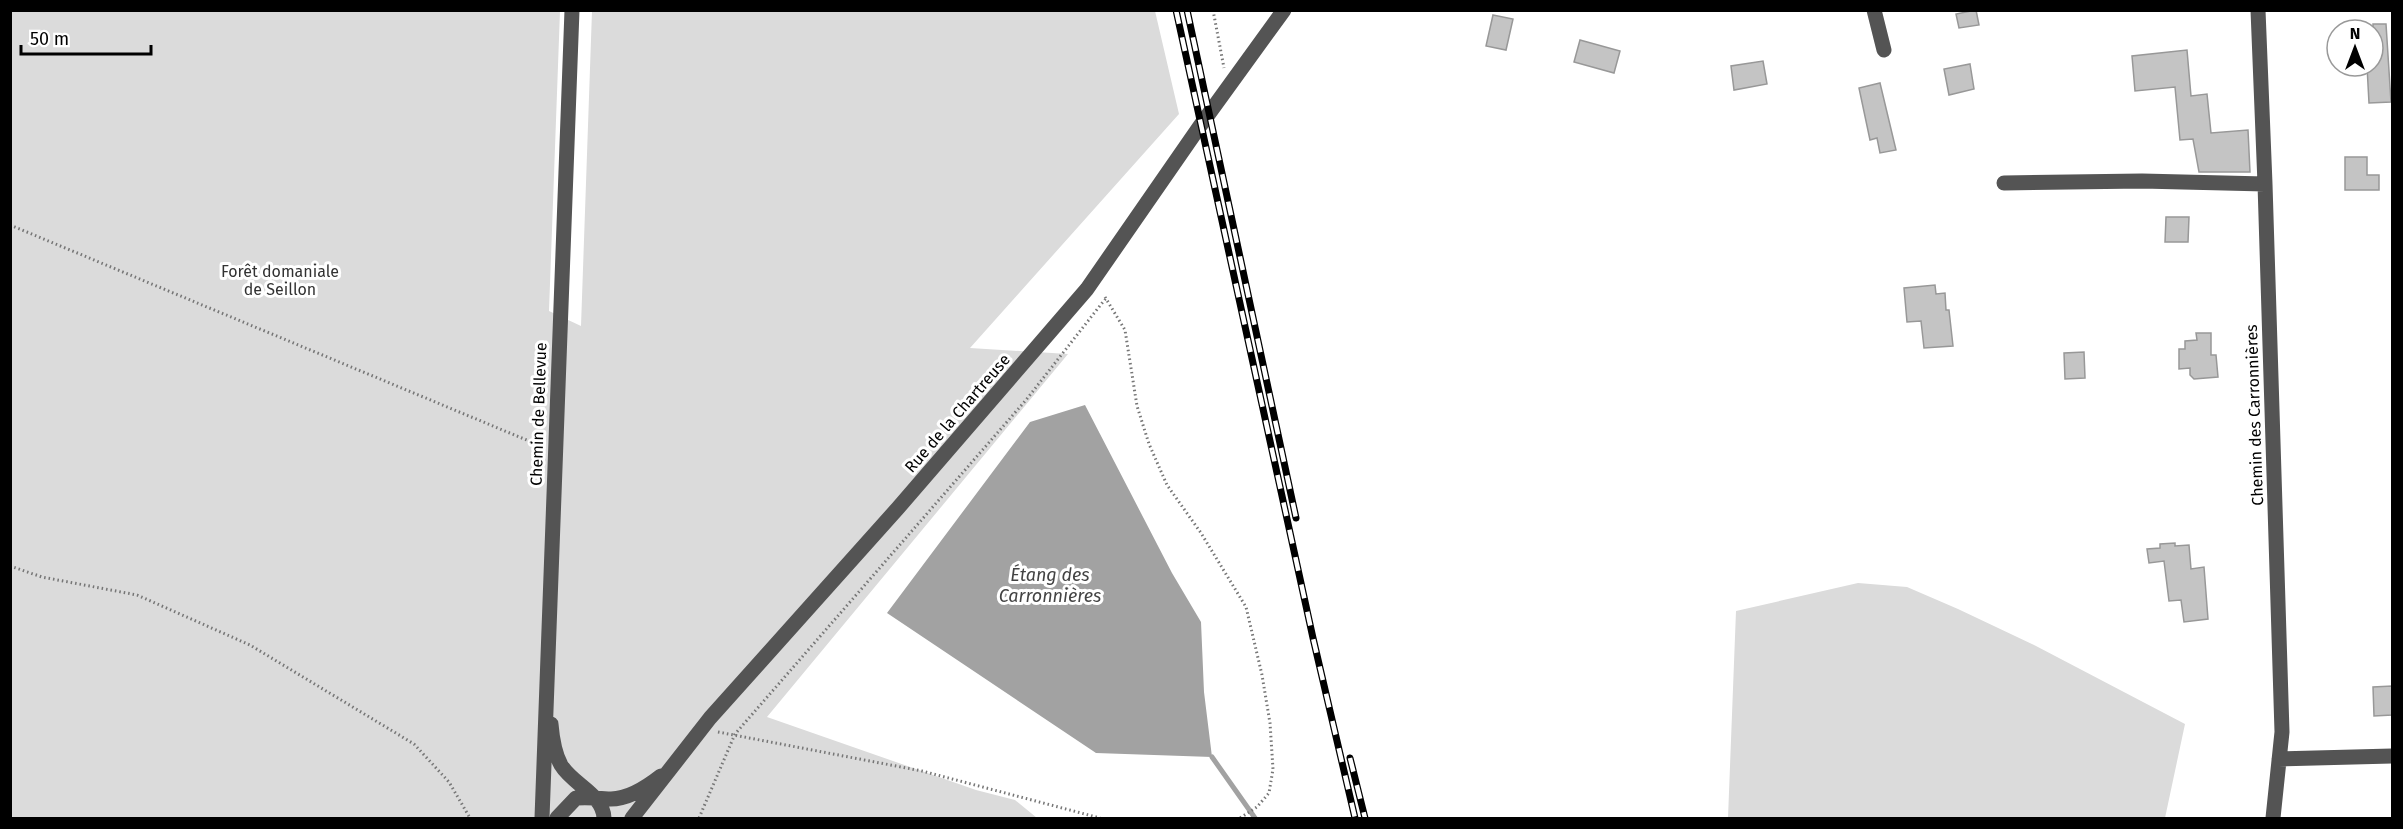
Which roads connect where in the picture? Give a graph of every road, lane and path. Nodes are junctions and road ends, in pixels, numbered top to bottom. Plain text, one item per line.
1 (572, 10) edge
2 (1213, 10) edge
3 (1284, 10) edge
4 (1874, 10) edge
5 (2258, 10) edge
6 (1884, 50) dead end
7 (1228, 90) junction
8 (2004, 183) dead end
9 (2265, 184) junction
10 (10, 225) edge
11 (1087, 289) junction
12 (1106, 298) junction
13 (555, 452) junction
14 (10, 566) edge
15 (546, 685) junction
16 (700, 730) junction
17 (735, 734) junction
18 (2392, 756) edge
19 (2279, 759) junction
20 (674, 764) junction
21 (594, 796) junction
22 (1243, 818) edge
23 (470, 819) edge
24 (542, 819) edge
25 (557, 819) edge
26 (604, 819) edge
27 (632, 819) edge
28 (699, 819) edge
29 (1100, 819) edge
30 (2273, 819) edge

1 - 13 street, Chemin de Bellevue
2 - 7 path
3 - 7 street, Rue de la Chartreuse
4 - 6 street
5 - 9 street, Chemin des Carronnières
7 - 11 street, Rue de la Chartreuse
8 - 9 street
9 - 19 street, Chemin des Carronnières
10 - 13 path
11 - 12 path
11 - 16 street, Rue de la Chartreuse
12 - 17 path
12 - 22 path
13 - 15 street, Chemin de Bellevue
14 - 23 path
15 - 21 street
15 - 24 street, Chemin de Bellevue
16 - 17 path
16 - 20 street, Rue de la Chartreuse
17 - 28 path
17 - 29 path
18 - 19 street
19 - 30 street, Chemin des Carronnières
20 - 21 street
20 - 27 street, Rue de la Chartreuse
21 - 25 street
21 - 26 street

